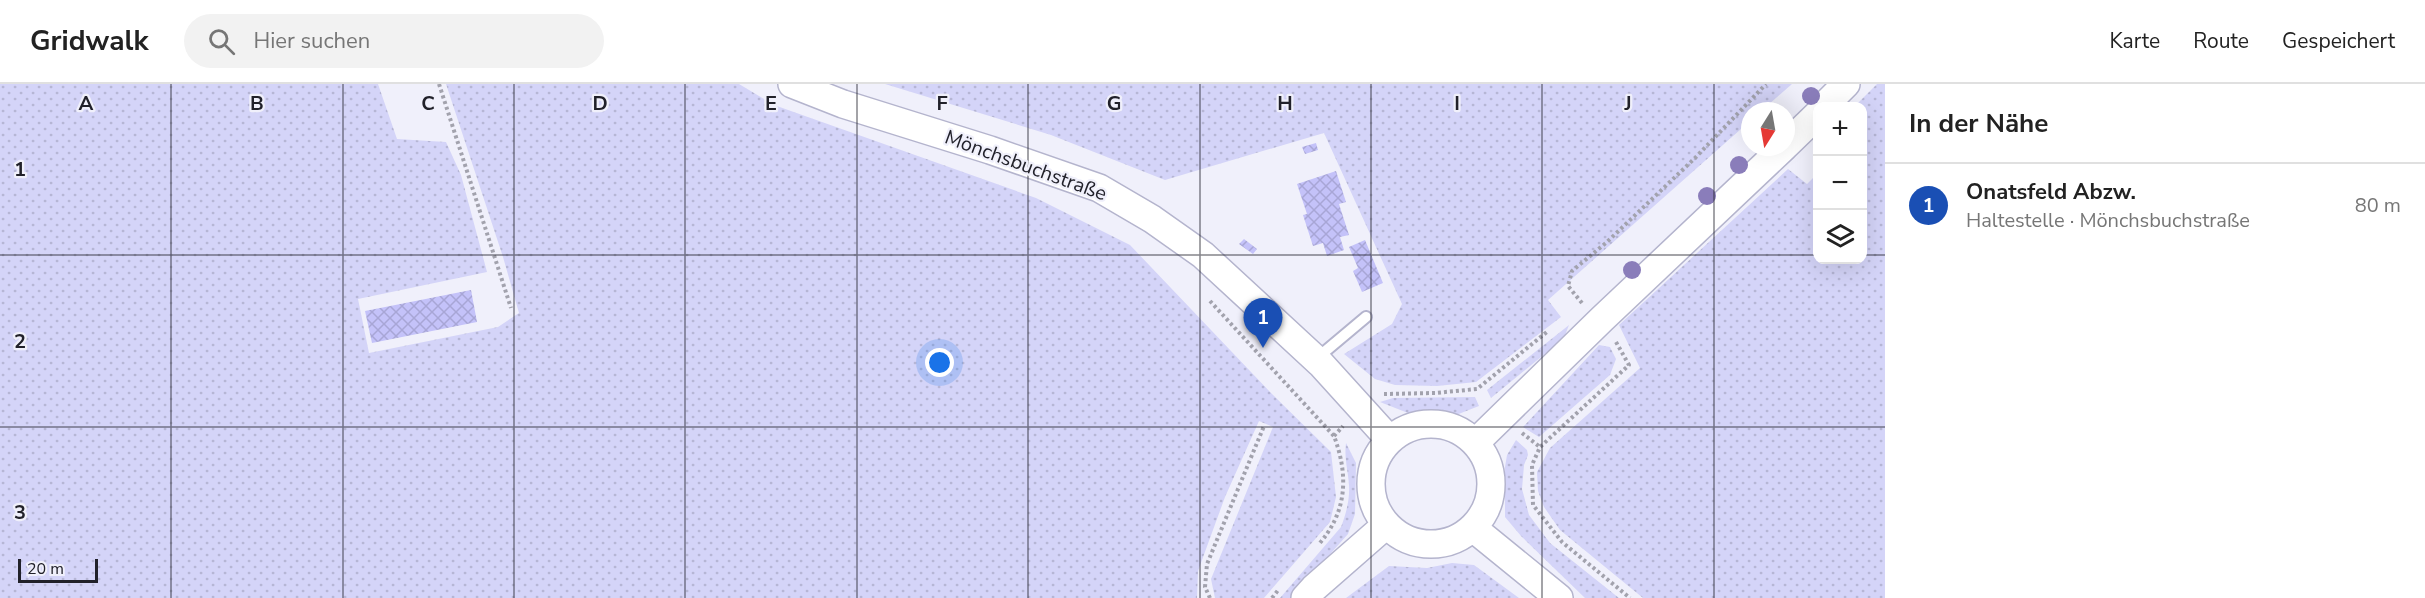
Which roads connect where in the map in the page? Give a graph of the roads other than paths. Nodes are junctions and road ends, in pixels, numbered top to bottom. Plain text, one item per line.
1 (792, 84) edge
2 (1846, 84) edge
3 (1828, 102) edge
4 (1813, 119) edge
5 (1795, 136) edge
6 (1773, 156) edge
7 (1366, 317) dead end
8 (1316, 359) junction
9 (1389, 439) junction
10 (1476, 442) junction
11 (1386, 525) junction
12 (1473, 528) junction
13 (1296, 590) edge
14 (1559, 598) edge

1 - 8 street, Mönchsbuchstraße
2 - 3 street
4 - 5 street
6 - 10 street
7 - 8 lane
8 - 9 street, Mönchsbuchstraße
9 - 10 street
9 - 11 street
10 - 12 street
11 - 12 street
11 - 13 street
12 - 14 street

